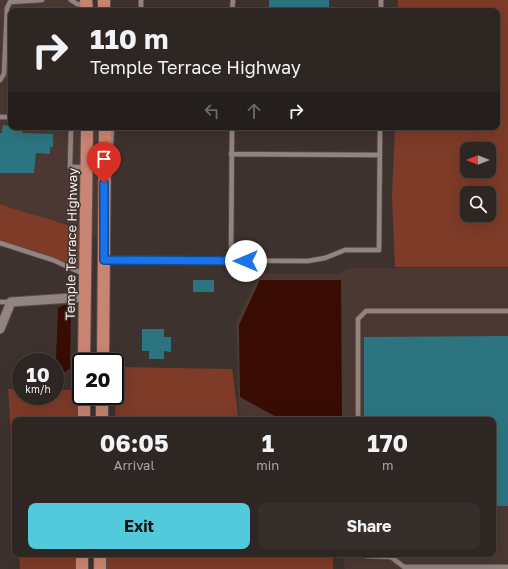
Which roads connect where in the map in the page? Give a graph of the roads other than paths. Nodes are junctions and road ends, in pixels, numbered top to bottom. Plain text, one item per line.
1 (42, 0) edge
2 (71, 0) edge
3 (86, 6) edge
4 (0, 8) edge
5 (6, 8) junction
6 (2, 46) edge
7 (0, 80) edge
8 (71, 130) edge
9 (87, 130) edge
10 (105, 130) edge
11 (112, 130) edge
12 (232, 130) edge
13 (380, 130) edge
14 (232, 154) junction
15 (380, 155) junction
16 (104, 160) junction
17 (86, 167) junction
18 (0, 243) edge
19 (104, 260) junction
20 (231, 261) junction
21 (85, 275) junction
22 (85, 297) junction
23 (0, 302) edge
24 (11, 302) junction
25 (508, 311) edge
26 (0, 329) edge
27 (84, 353) edge
28 (103, 353) edge
29 (84, 405) edge
30 (102, 405) edge
31 (84, 417) edge
32 (102, 417) edge
33 (358, 417) edge
34 (82, 557) edge
35 (100, 557) edge
36 (391, 557) edge
37 (508, 567) edge
38 (403, 568) edge
39 (82, 569) edge
40 (100, 569) edge

1 - 5 lane
2 - 3 lane
4 - 5 lane
5 - 6 lane
6 - 7 lane
8 - 17 lane
9 - 17 main road, Temple Terrace Highway
10 - 16 main road
11 - 16 lane
12 - 14 lane
13 - 15 lane
14 - 15 lane
14 - 20 lane
15 - 20 lane
16 - 19 main road
17 - 21 main road, Temple Terrace Highway
18 - 21 lane
19 - 20 lane
19 - 28 main road
21 - 22 main road, Temple Terrace Highway
22 - 24 street
22 - 27 main road, Temple Terrace Highway
23 - 24 lane
24 - 26 street
25 - 33 lane
29 - 31 main road
30 - 32 main road
34 - 39 main road
35 - 40 main road
36 - 38 lane
37 - 38 lane

